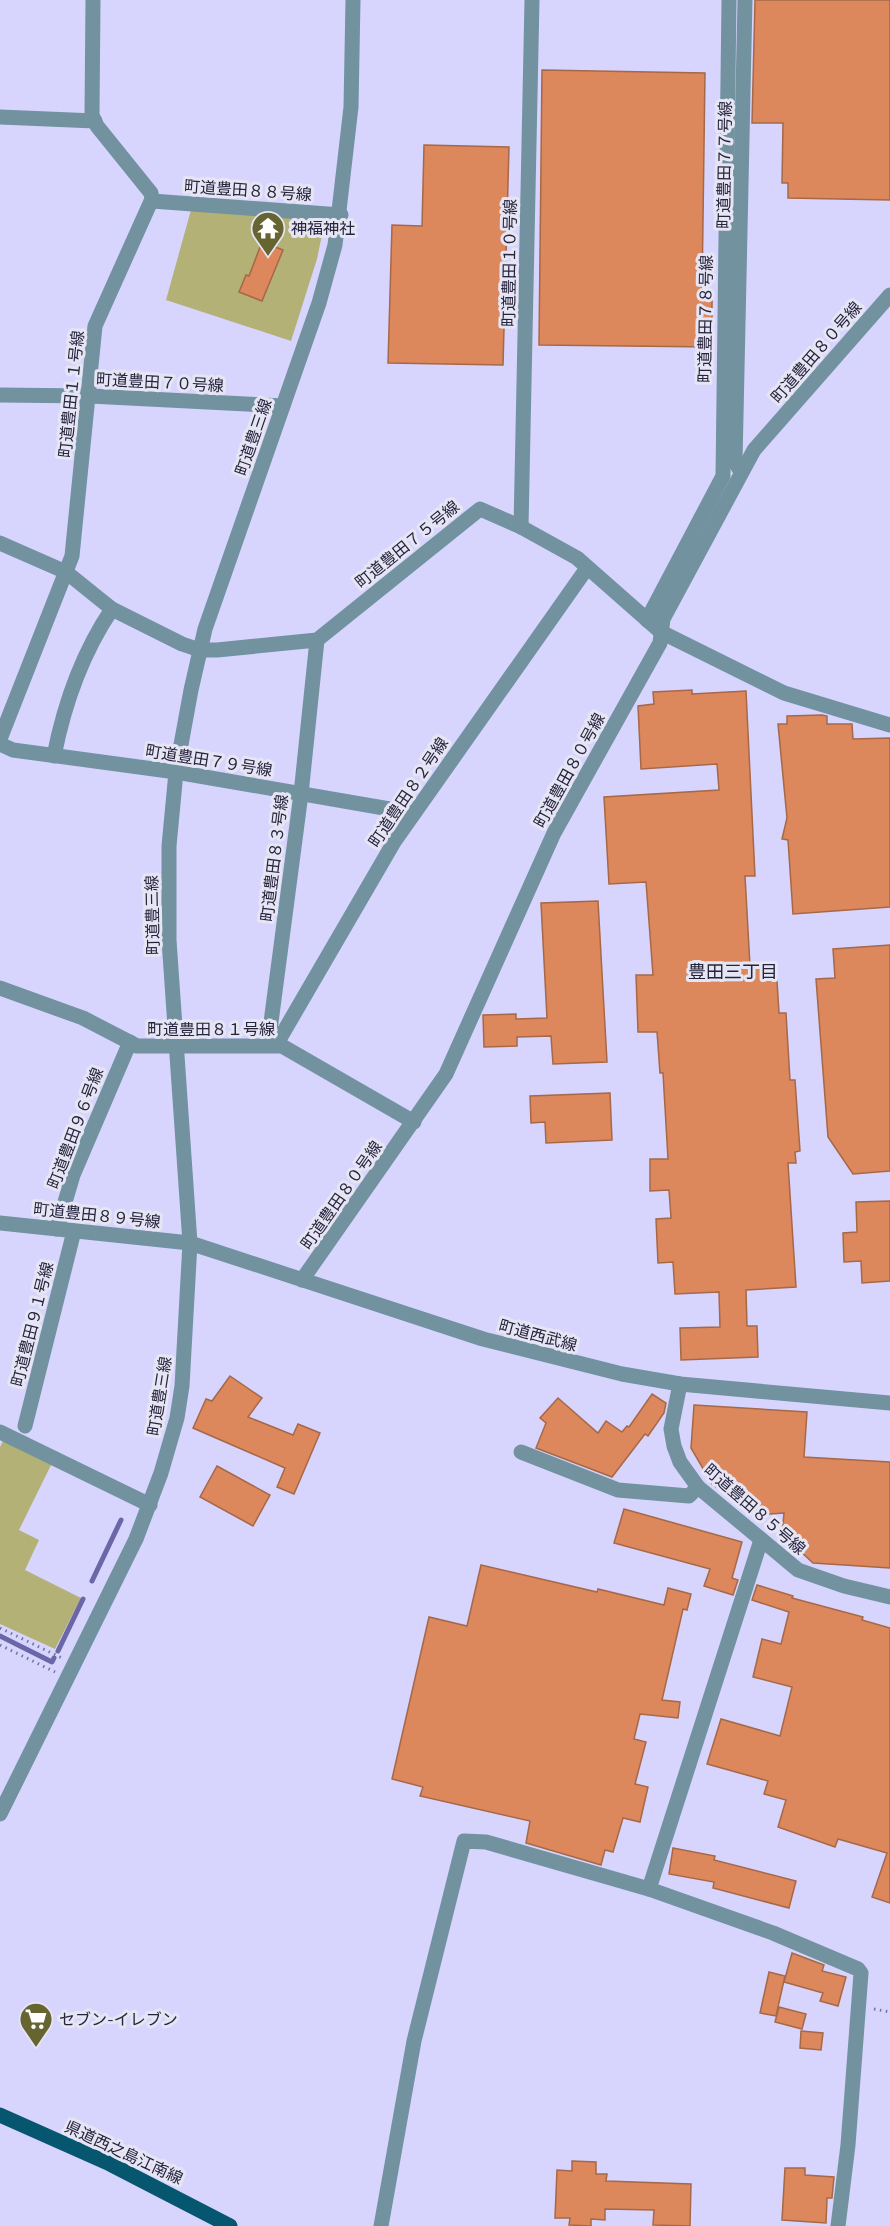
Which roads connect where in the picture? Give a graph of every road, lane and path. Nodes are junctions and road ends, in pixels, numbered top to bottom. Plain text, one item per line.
1 (93, 0) edge
2 (353, 0) edge
3 (532, 0) edge
4 (729, 0) edge
5 (745, 0) edge
6 (0, 117) edge
7 (94, 121) junction
8 (152, 201) junction
9 (341, 215) junction
10 (890, 295) edge
11 (0, 395) edge
12 (90, 396) junction
13 (282, 406) junction
14 (741, 472) junction
15 (521, 527) junction
16 (0, 543) edge
17 (587, 568) junction
18 (66, 572) junction
19 (112, 609) junction
20 (647, 620) junction
21 (661, 632) junction
22 (317, 640) junction
23 (200, 650) junction
24 (890, 725) edge
25 (0, 739) edge
26 (0, 744) edge
27 (54, 756) junction
28 (176, 772) junction
29 (301, 794) junction
30 (412, 816) junction
31 (0, 988) edge
32 (130, 1042) junction
33 (272, 1045) junction
34 (177, 1048) junction
35 (414, 1122) junction
36 (0, 1223) edge
37 (57, 1229) junction
38 (74, 1231) junction
39 (190, 1243) junction
40 (302, 1280) junction
41 (680, 1384) junction
42 (890, 1403) edge
43 (25, 1426) dead end
44 (0, 1431) edge
45 (521, 1452) dead end
46 (698, 1487) junction
47 (150, 1505) junction
48 (761, 1540) junction
49 (890, 1597) edge
50 (0, 1628) edge
51 (0, 1645) edge
52 (74, 1664) junction
53 (67, 1678) junction
54 (0, 1778) edge
55 (14, 1785) junction
56 (0, 1814) edge
57 (649, 1889) junction
58 (0, 2115) edge
59 (230, 2226) edge
60 (381, 2226) edge
61 (838, 2226) edge

1 - 7 street
2 - 9 street, 町道豊三線
3 - 15 street, 町道豊田１０号線
4 - 20 street, 町道豊田７８号線
5 - 14 street, 町道豊田７７号線
6 - 7 street
7 - 8 street
8 - 9 street, 町道豊田８８号線
8 - 12 street, 町道豊田１１号線
9 - 13 street, 町道豊三線
10 - 14 street, 町道豊田８０号線
11 - 12 street, 町道豊田７０号線
12 - 13 street, 町道豊田７０号線
12 - 18 street, 町道豊田１１号線
13 - 23 street, 町道豊三線
14 - 21 street, 町道豊田８０号線
15 - 17 street, 町道豊田７５号線
15 - 22 street, 町道豊田７５号線
16 - 18 street
17 - 20 street, 町道豊田７５号線
17 - 30 street, 町道豊田８２号線
18 - 19 street
18 - 25 street, 町道豊田１１号線
19 - 23 street
19 - 27 street
20 - 21 street, 町道豊田７５号線
21 - 24 street, 町道豊田７５号線
21 - 35 street, 町道豊田８０号線
22 - 23 street
22 - 29 street, 町道豊田８３号線
23 - 28 street, 町道豊三線
26 - 27 street, 町道豊田７９号線
27 - 28 street, 町道豊田７９号線
28 - 29 street, 町道豊田７９号線
28 - 34 street, 町道豊三線
29 - 30 street, 町道豊田７９号線
29 - 33 street, 町道豊田８３号線
30 - 33 street, 町道豊田８２号線
31 - 32 street, 町道豊田８１号線
32 - 34 street, 町道豊田８１号線
32 - 37 street, 町道豊田９６号線
33 - 34 street, 町道豊田８１号線
33 - 35 street, 町道豊田８１号線
34 - 39 street, 町道豊三線
35 - 40 street, 町道豊田８０号線
36 - 37 street, 町道豊田８９号線
37 - 38 street, 町道豊田８９号線
38 - 39 street, 町道豊田８９号線
38 - 43 street, 町道豊田９１号線
39 - 40 street, 町道西武線
39 - 47 street, 町道豊三線
40 - 41 street, 町道西武線
41 - 42 street, 町道西武線
41 - 46 street, 町道豊田８５号線
44 - 47 street
45 - 46 street
46 - 48 street, 町道豊田８５号線
47 - 52 street, 町道豊三線
48 - 49 street, 町道豊田８５号線
48 - 57 street
50 - 52 path
51 - 53 path
52 - 53 street, 町道豊三線
53 - 55 street, 町道豊三線
54 - 55 street
55 - 56 street, 町道豊三線
57 - 60 street
57 - 61 street
58 - 59 main road, 県道西之島江南線

